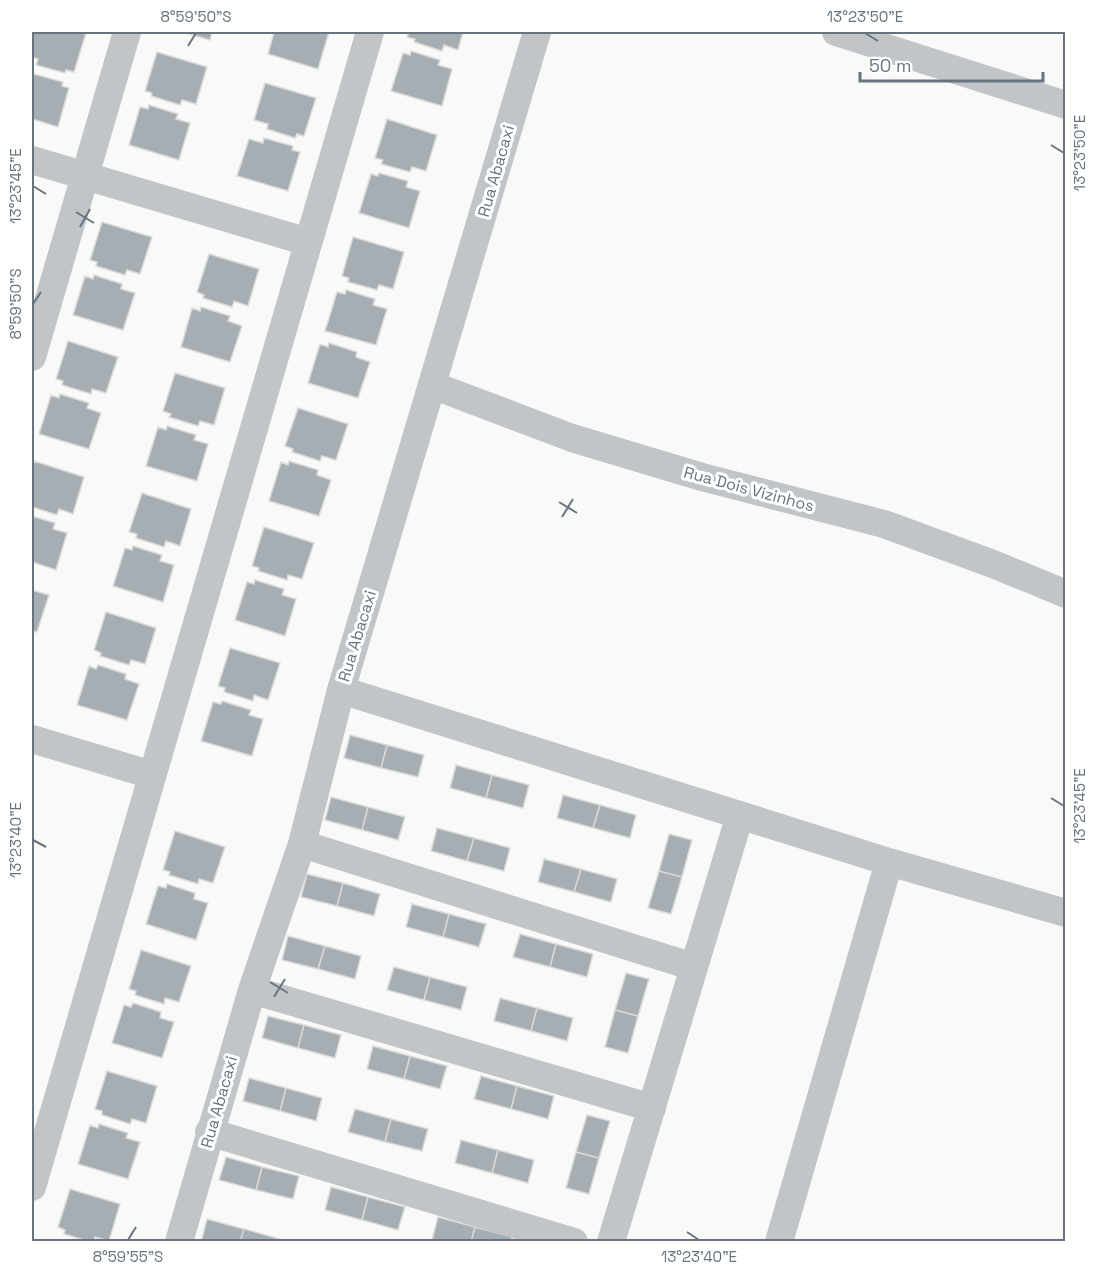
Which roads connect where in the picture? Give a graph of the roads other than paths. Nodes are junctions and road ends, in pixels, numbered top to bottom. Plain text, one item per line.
1 (127, 32) edge
2 (370, 32) edge
3 (537, 32) edge
4 (836, 32) edge
5 (1065, 105) edge
6 (32, 160) edge
7 (84, 176) junction
8 (308, 242) junction
9 (32, 357) edge
10 (432, 385) junction
11 (1065, 594) edge
12 (341, 690) junction
13 (32, 739) edge
14 (152, 775) junction
15 (740, 815) junction
16 (302, 844) junction
17 (889, 862) junction
18 (1065, 913) edge
19 (694, 967) junction
20 (252, 990) junction
21 (652, 1108) junction
22 (209, 1132) junction
23 (32, 1187) edge
24 (179, 1242) edge
25 (574, 1242) edge
26 (611, 1242) edge
27 (779, 1242) edge

1 - 7 street
2 - 8 street
3 - 10 street, Rua Abacaxi
4 - 5 street
6 - 7 street
7 - 8 street
7 - 9 street
8 - 14 street
10 - 11 street, Rua Dois Vizinhos
10 - 12 street, Rua Abacaxi
12 - 15 street
12 - 16 street, Rua Abacaxi
13 - 14 street
14 - 23 street
15 - 17 street
15 - 19 street
16 - 19 street
16 - 20 street, Rua Abacaxi
17 - 18 street
17 - 27 street
19 - 21 street
20 - 21 street
20 - 22 street, Rua Abacaxi
21 - 26 street
22 - 24 street, Rua Abacaxi
22 - 25 street

